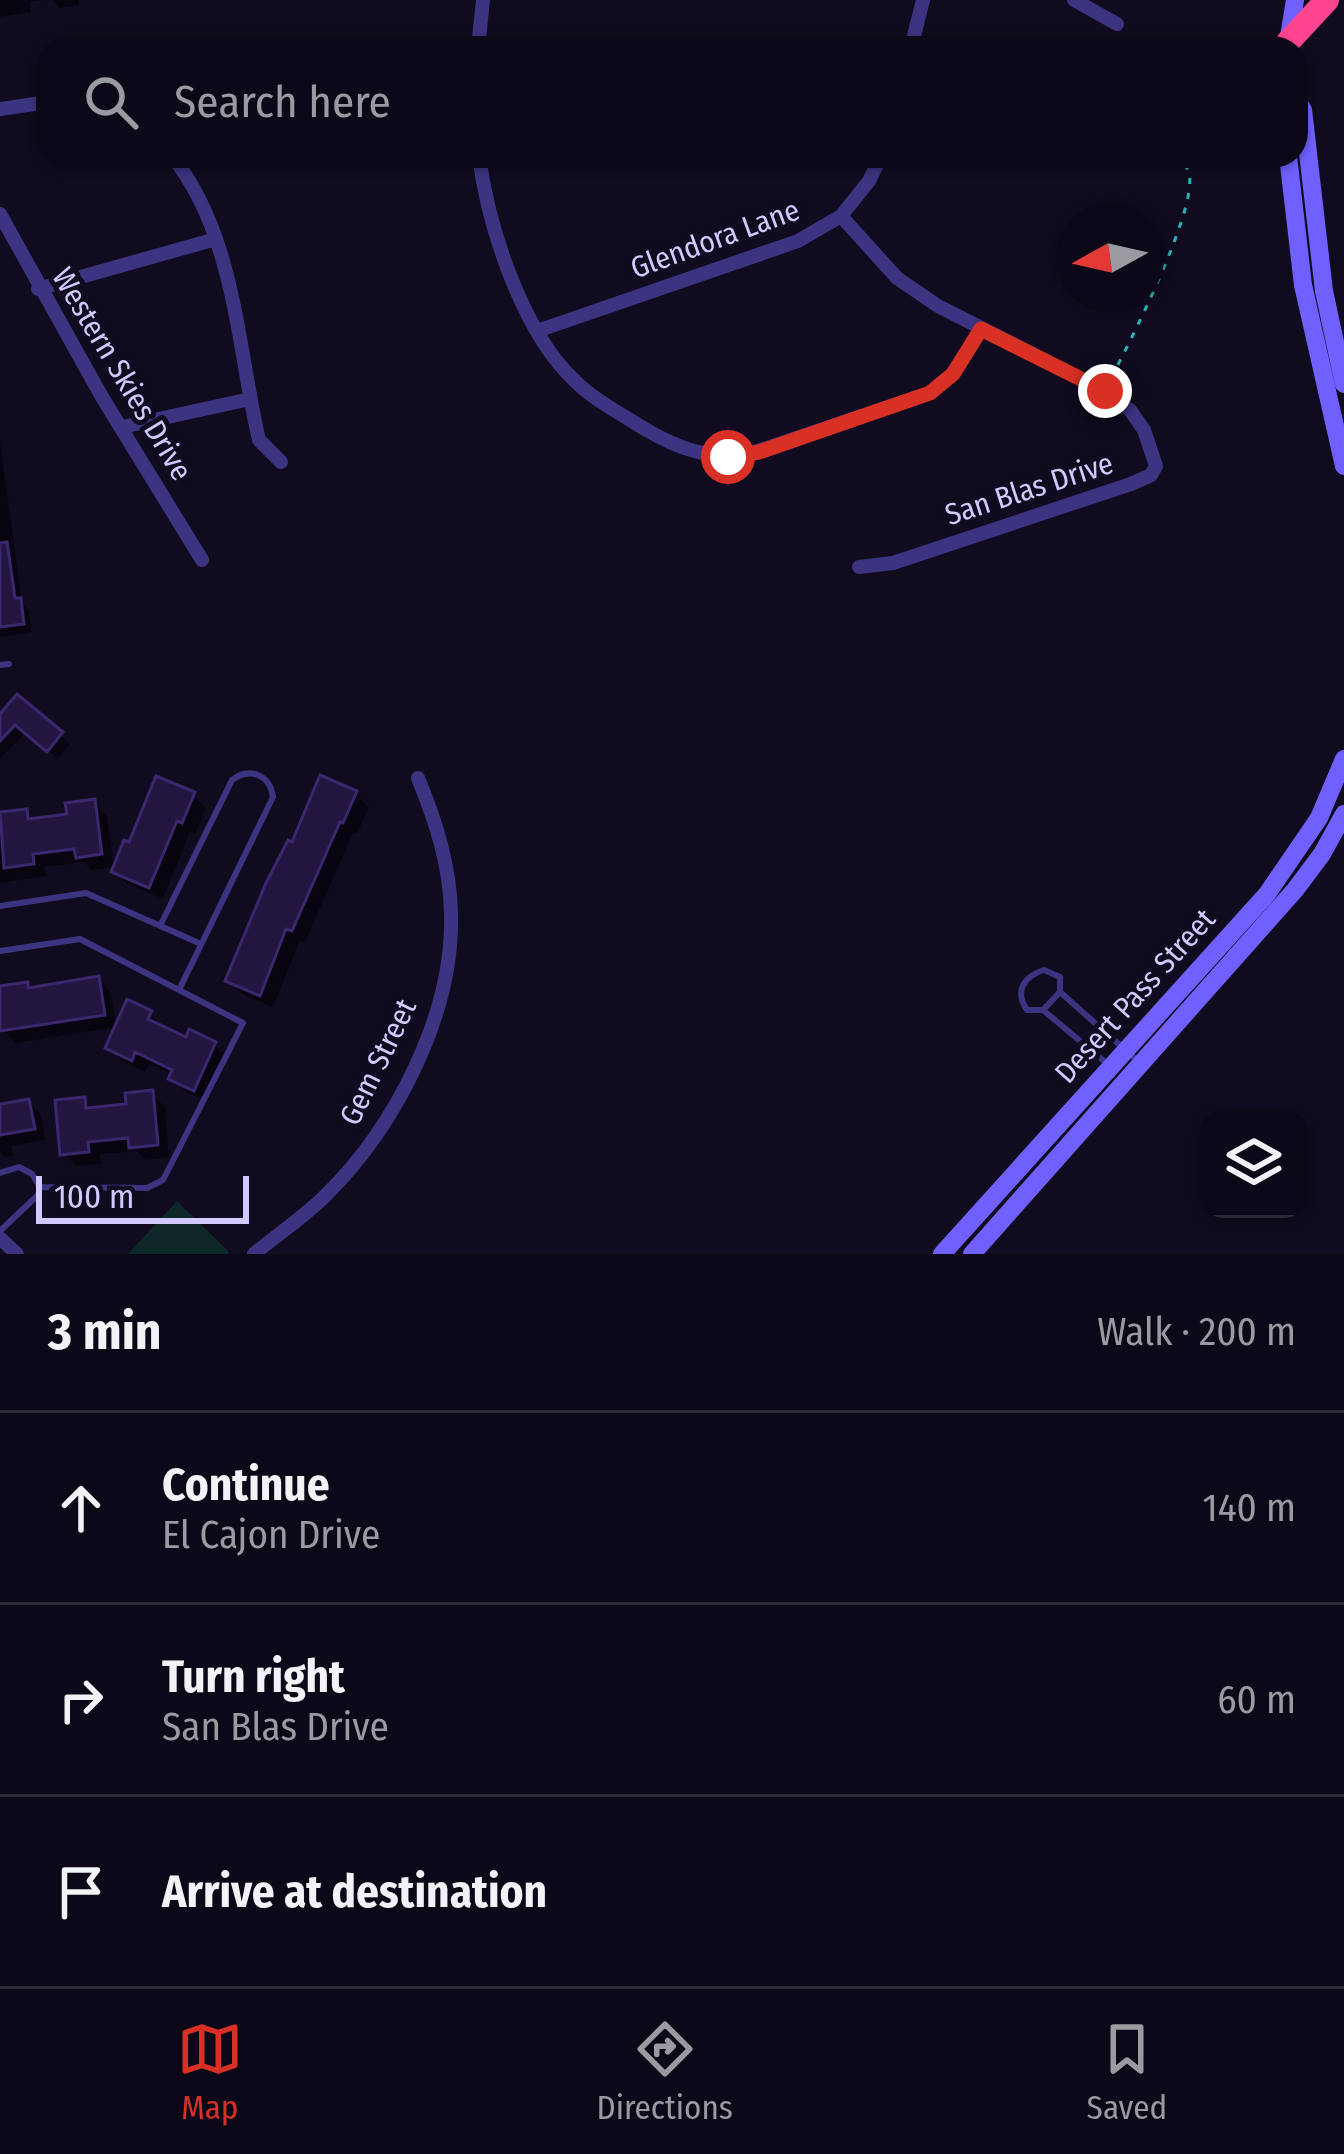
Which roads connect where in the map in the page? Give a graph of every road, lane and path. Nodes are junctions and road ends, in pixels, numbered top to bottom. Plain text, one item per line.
1 (483, 0) edge
2 (923, 0) edge
3 (1074, 0) edge
4 (1295, 0) edge
5 (1327, 0) edge
6 (1117, 24) dead end
7 (479, 36) edge
8 (914, 36) edge
9 (1289, 36) edge
10 (1296, 36) edge
11 (36, 104) edge
12 (0, 109) edge
13 (1308, 153) edge
14 (180, 168) edge
15 (481, 168) edge
16 (875, 168) edge
17 (1186, 168) edge
18 (1289, 168) edge
19 (0, 214) edge
20 (841, 216) junction
21 (216, 239) junction
22 (38, 289) junction
23 (981, 329) junction
24 (536, 331) junction
25 (1336, 378) edge
26 (1105, 391) junction
27 (250, 398) junction
28 (122, 427) junction
29 (281, 462) dead end
30 (1344, 466) edge
31 (202, 560) dead end
32 (859, 567) dead end
33 (1344, 759) edge
34 (418, 778) dead end
35 (1318, 818) junction
36 (1341, 820) edge
37 (0, 906) edge
38 (160, 926) junction
39 (201, 944) junction
40 (0, 951) edge
41 (178, 990) junction
42 (1060, 992) junction
43 (1043, 1010) junction
44 (1134, 1058) junction
45 (1112, 1068) junction
46 (1128, 1081) junction
47 (0, 1173) edge
48 (40, 1187) junction
49 (0, 1234) edge
50 (17, 1254) edge
51 (254, 1254) edge
52 (942, 1254) edge
53 (972, 1254) edge

1 - 7 street
2 - 8 street
3 - 6 street
4 - 9 street
5 - 10 highway
11 - 12 street
13 - 25 street
14 - 21 street
15 - 24 street
16 - 20 street, Glendora Lane
17 - 26 path
18 - 25 street
19 - 22 street, Western Skies Drive
20 - 23 street, San Blas Drive
20 - 24 street, Glendora Lane
21 - 22 street
21 - 27 street
22 - 28 street, Western Skies Drive
23 - 24 street
23 - 26 street, San Blas Drive
25 - 30 street
26 - 32 street, San Blas Drive
27 - 28 street
27 - 29 street
28 - 31 street, Western Skies Drive
33 - 35 street, Desert Pass Street
34 - 51 street, Gem Street
35 - 36 street
35 - 44 street, Desert Pass Street
36 - 44 street, Desert Pass Street
37 - 38 lane
38 - 39 lane
38 - 39 lane
39 - 41 lane
40 - 41 lane
41 - 48 lane
42 - 43 lane
42 - 43 lane
42 - 44 lane
43 - 45 lane
44 - 45 street, Desert Pass Street
44 - 46 street, Desert Pass Street
45 - 46 lane
45 - 52 street, Desert Pass Street
46 - 53 street, Desert Pass Street
47 - 48 lane
48 - 49 lane
49 - 50 street

